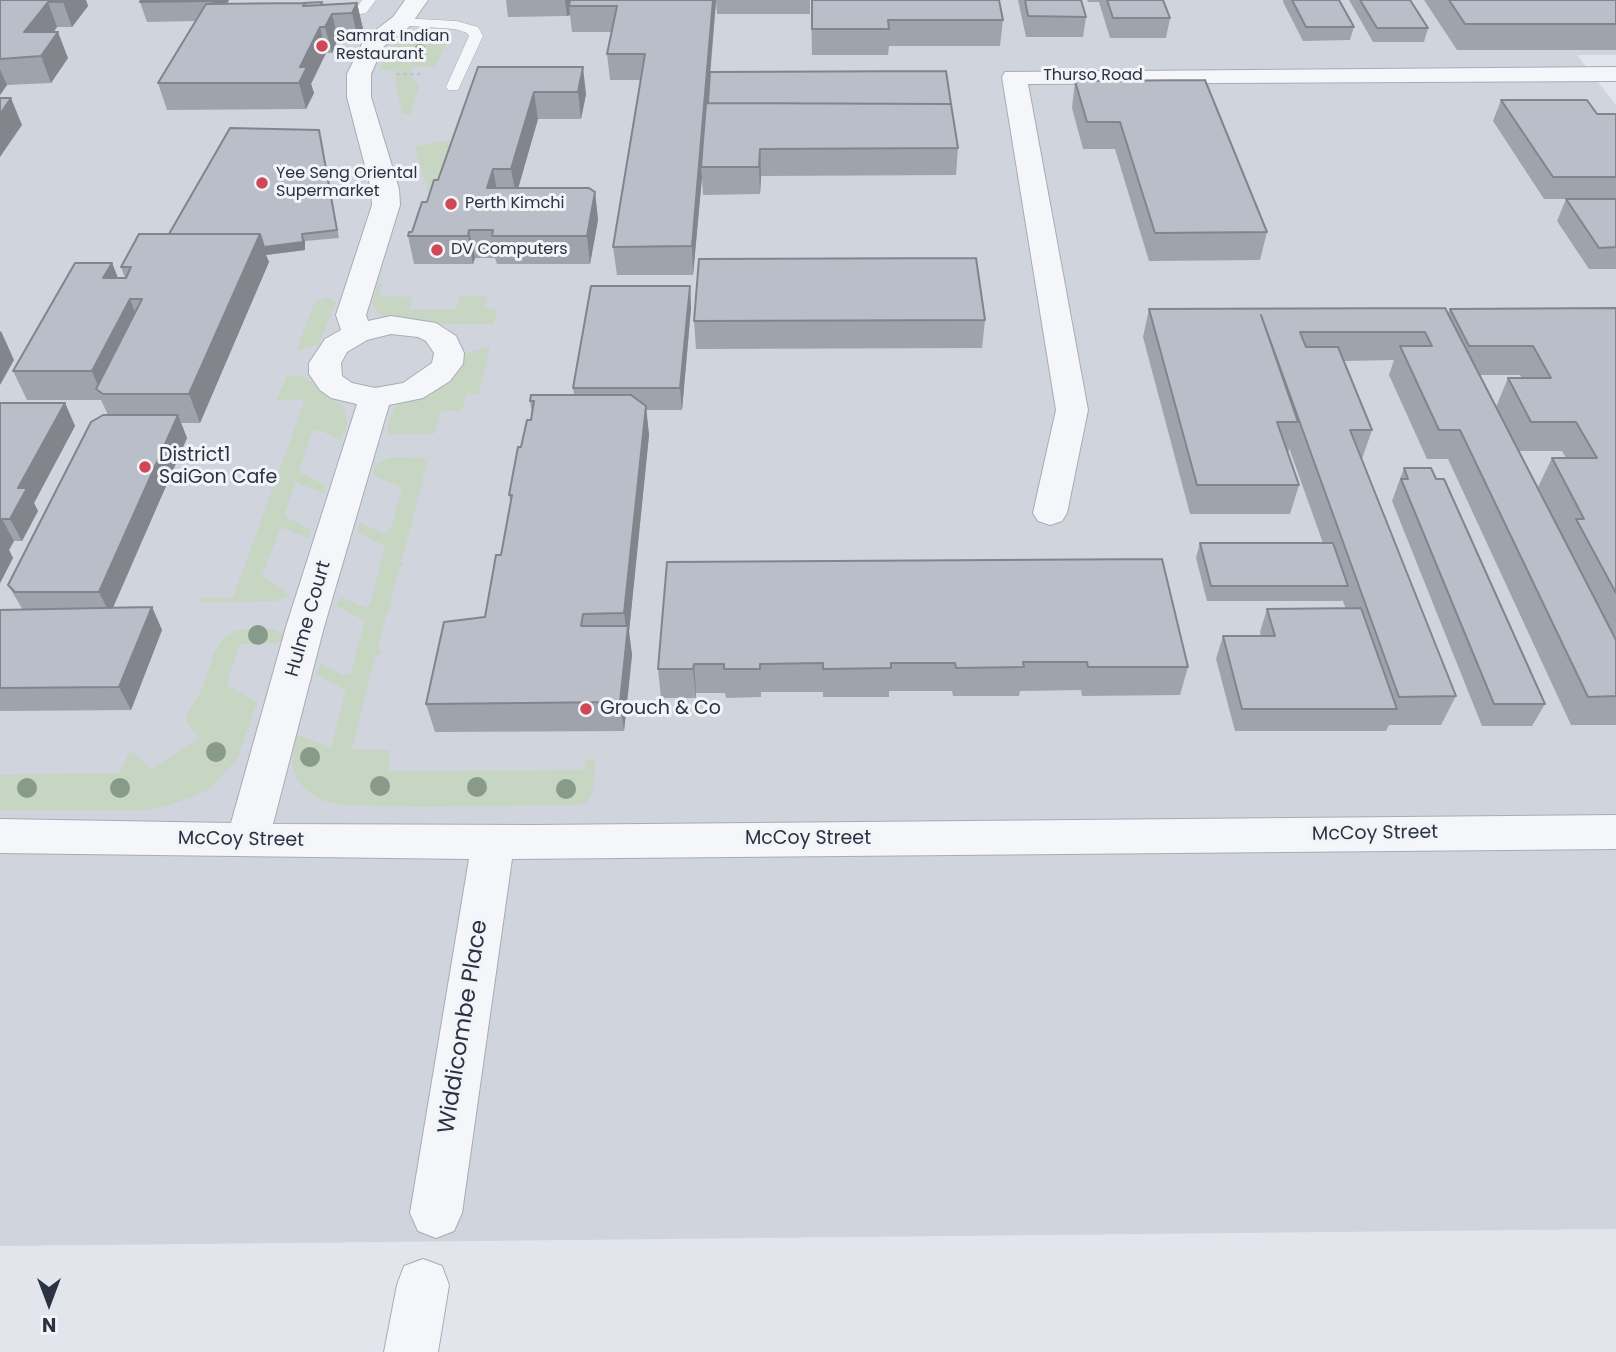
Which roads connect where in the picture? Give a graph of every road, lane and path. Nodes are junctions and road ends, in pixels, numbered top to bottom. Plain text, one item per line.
1 (369, 0) edge
2 (418, 0) edge
3 (310, 17) edge
4 (401, 22) junction
5 (394, 74) dead end
6 (422, 74) dead end
7 (1616, 74) edge
8 (453, 86) dead end
9 (357, 333) junction
10 (376, 398) junction
11 (1050, 513) dead end
12 (1616, 832) edge
13 (0, 836) edge
14 (247, 841) junction
15 (493, 842) junction
16 (436, 1213) dead end
17 (423, 1285) dead end
18 (411, 1352) edge

1 - 3 lane
2 - 4 street
4 - 8 lane
4 - 9 street
5 - 6 path
7 - 11 street, Thurso Road
9 - 10 street
9 - 10 street
10 - 14 street, Hulme Court
12 - 15 street, McCoy Street
13 - 14 street, McCoy Street
14 - 15 street, McCoy Street
15 - 16 street, Widdicombe Place
17 - 18 street

